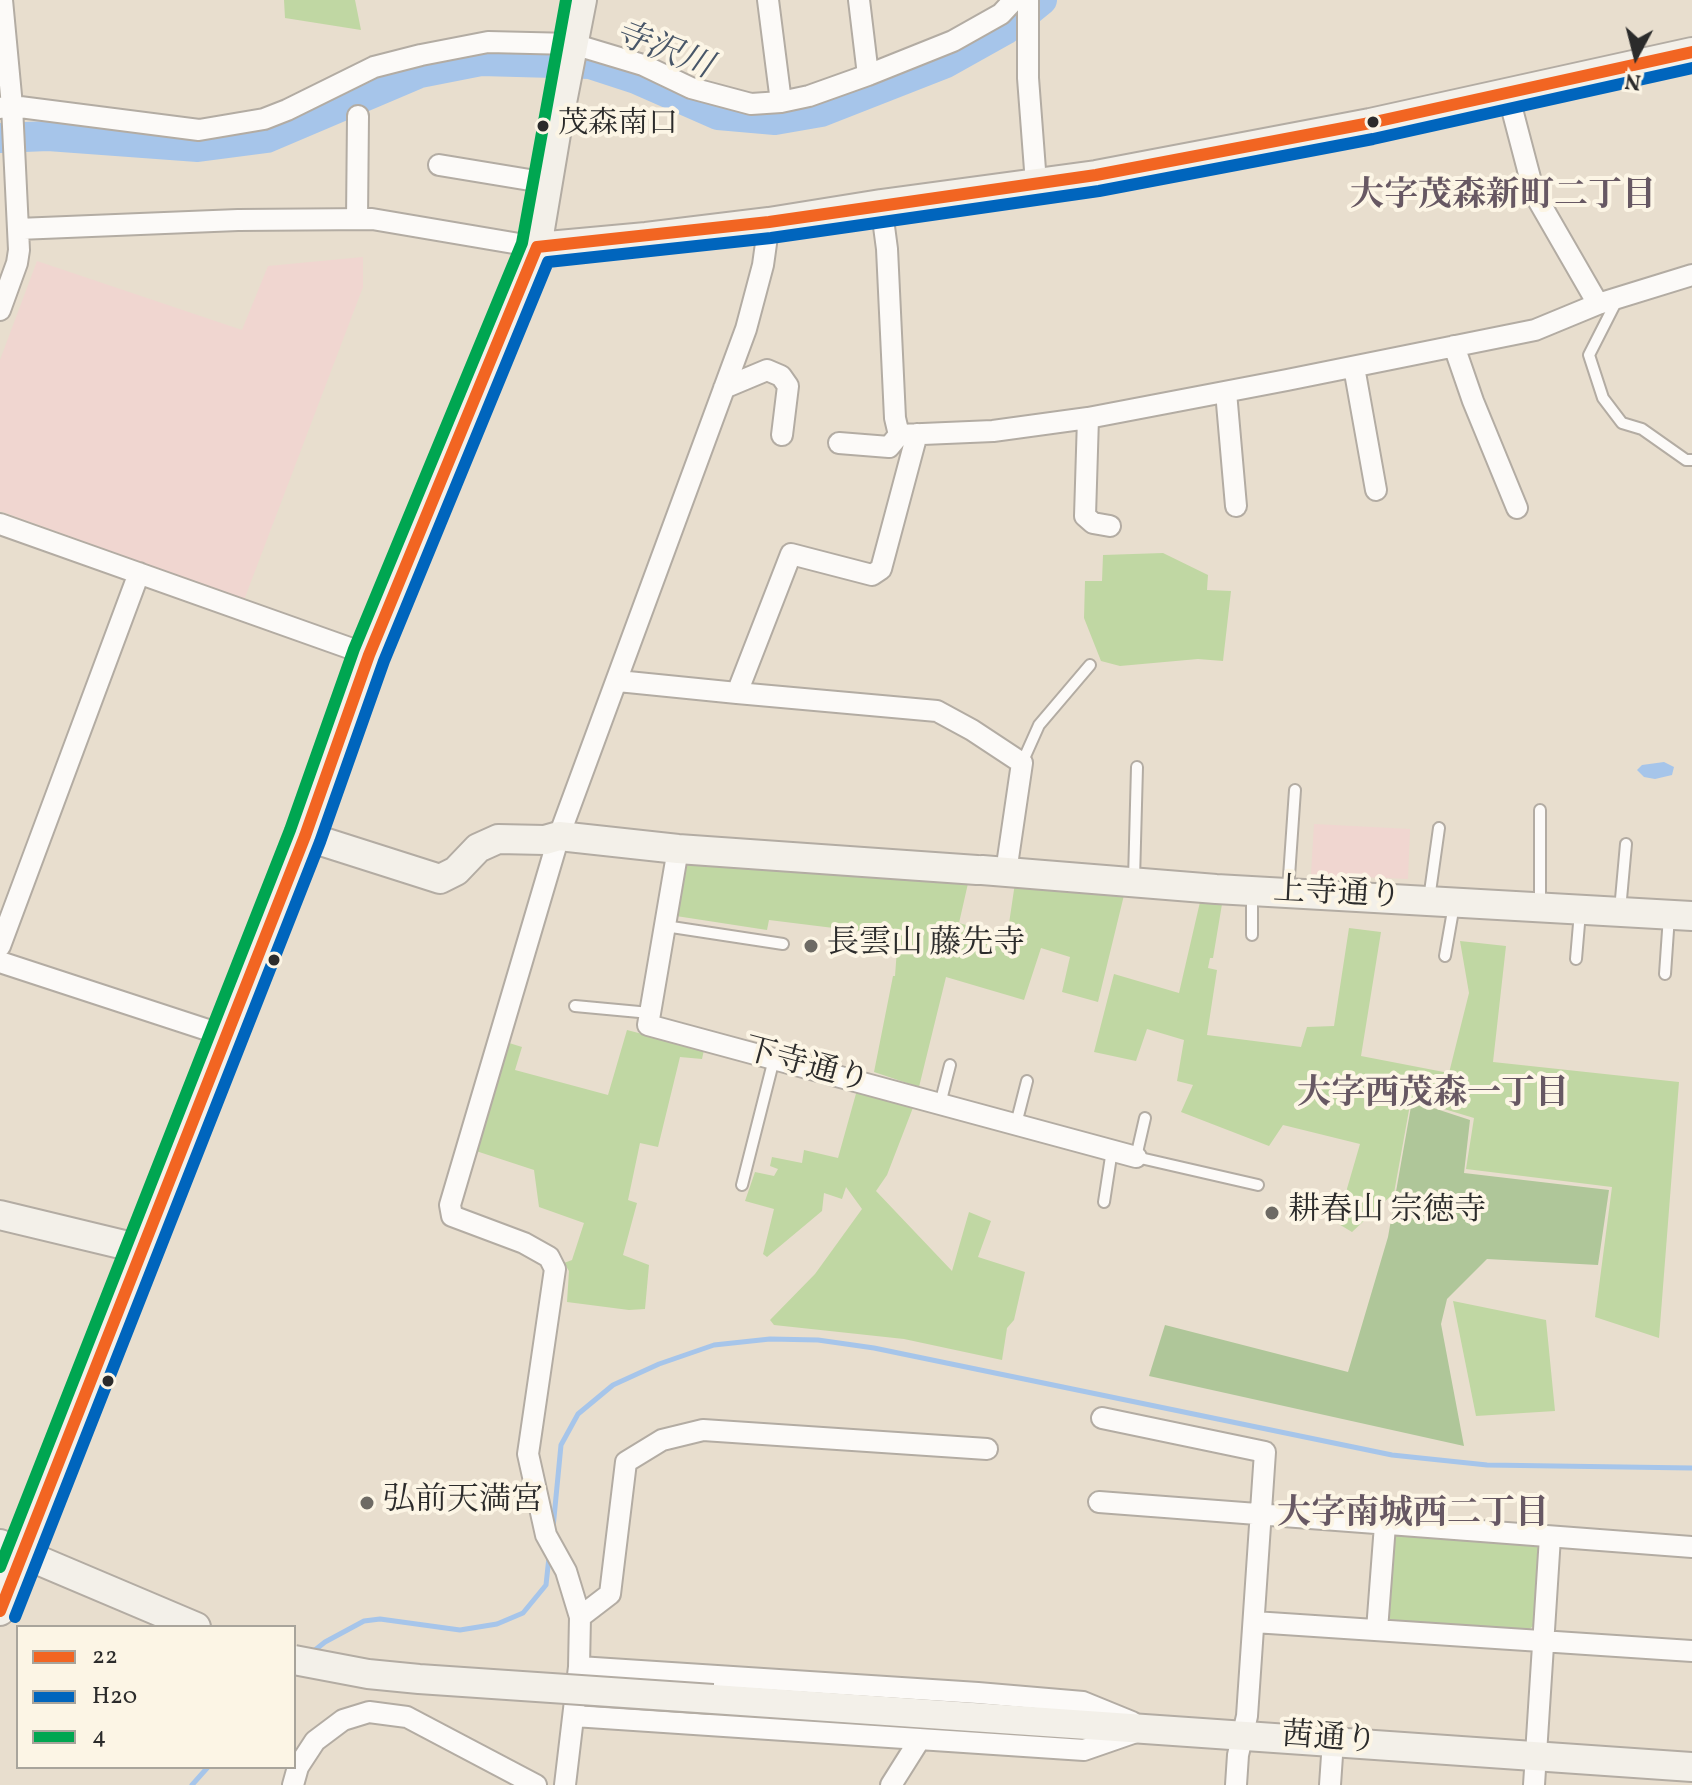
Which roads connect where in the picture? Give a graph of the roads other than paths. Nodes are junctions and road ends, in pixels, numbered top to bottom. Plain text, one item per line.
1 (2, 0) edge
2 (582, 0) edge
3 (768, 0) edge
4 (859, 0) edge
5 (1014, 0) edge
6 (1028, 0) edge
7 (1692, 52) edge
8 (570, 57) junction
9 (868, 75) junction
10 (1508, 94) junction
11 (781, 102) junction
12 (8, 110) edge
13 (358, 116) dead end
14 (439, 165) dead end
15 (548, 183) junction
16 (1036, 183) junction
17 (881, 204) junction
18 (357, 219) junction
19 (769, 222) junction
20 (18, 229) junction
21 (537, 247) junction
22 (1692, 275) edge
23 (1618, 298) junction
24 (1598, 304) junction
25 (0, 310) edge
26 (1454, 346) junction
27 (1354, 367) junction
28 (724, 388) junction
29 (1226, 392) junction
30 (1088, 418) junction
31 (908, 434) junction
32 (782, 435) dead end
33 (839, 443) dead end
34 (1692, 460) edge
35 (1376, 490) dead end
36 (1236, 506) dead end
37 (1517, 508) dead end
38 (0, 524) edge
39 (1110, 526) dead end
40 (139, 573) junction
41 (369, 655) junction
42 (1090, 665) dead end
43 (618, 681) junction
44 (737, 693) junction
45 (1022, 763) junction
46 (1137, 767) dead end
47 (1295, 790) dead end
48 (1540, 810) dead end
49 (1439, 828) dead end
50 (305, 836) junction
51 (559, 836) junction
52 (1626, 844) dead end
53 (678, 849) junction
54 (988, 871) junction
55 (1134, 882) junction
56 (1252, 891) junction
57 (1288, 893) junction
58 (1442, 902) junction
59 (1540, 907) junction
60 (1581, 910) junction
61 (1620, 912) junction
62 (1681, 916) edge
63 (665, 926) junction
64 (1252, 935) dead end
65 (783, 944) dead end
66 (0, 946) edge
67 (1445, 956) dead end
68 (1576, 959) dead end
69 (0, 962) edge
70 (1665, 974) dead end
71 (575, 1006) dead end
72 (650, 1013) junction
73 (226, 1036) junction
74 (774, 1059) junction
75 (950, 1065) dead end
76 (1027, 1081) dead end
77 (940, 1104) junction
78 (1145, 1118) dead end
79 (1016, 1124) junction
80 (1112, 1150) junction
81 (1136, 1157) junction
82 (742, 1185) dead end
83 (1258, 1185) dead end
84 (1104, 1202) dead end
85 (0, 1215) edge
86 (141, 1249) junction
87 (1102, 1418) dead end
88 (987, 1449) dead end
89 (1099, 1502) dead end
90 (1261, 1516) junction
91 (1385, 1525) junction
92 (1550, 1537) junction
93 (1692, 1547) edge
94 (12, 1549) edge
95 (0, 1611) edge
96 (580, 1617) junction
97 (1254, 1622) junction
98 (191, 1625) edge
99 (1377, 1630) junction
100 (1544, 1641) junction
101 (1692, 1651) edge
102 (296, 1660) edge
103 (579, 1667) junction
104 (574, 1716) junction
105 (1147, 1728) junction
106 (1243, 1735) junction
107 (920, 1739) junction
108 (1333, 1741) junction
109 (1536, 1756) junction
110 (1692, 1767) edge
111 (293, 1785) edge
112 (536, 1785) edge
113 (565, 1785) edge
114 (891, 1785) edge
115 (1236, 1785) edge
116 (1330, 1785) edge
117 (1534, 1785) edge

1 - 12 street
2 - 8 street
3 - 11 street
4 - 9 street
5 - 9 street
6 - 16 street
7 - 10 street
8 - 11 street
8 - 12 street
8 - 15 street
9 - 11 street
10 - 16 street
10 - 24 street
12 - 20 street
13 - 18 street
14 - 15 street
15 - 21 street
16 - 17 street
17 - 19 street
17 - 31 street
18 - 20 street
18 - 21 street
19 - 21 street
19 - 28 street
20 - 25 street
21 - 41 street
22 - 23 street
23 - 24 street
23 - 34 lane
24 - 26 street
26 - 27 street
26 - 37 street
27 - 29 street
27 - 35 street
28 - 32 street
28 - 43 street
29 - 30 street
29 - 36 street
30 - 31 street
30 - 39 street
31 - 33 street
31 - 44 street
38 - 40 street
40 - 41 street
40 - 66 street
41 - 50 street
42 - 45 lane
43 - 44 street
43 - 51 street
44 - 45 street
45 - 54 street
46 - 55 lane
47 - 57 lane
48 - 59 lane
49 - 58 lane
50 - 51 street, 上寺通り
50 - 73 street
51 - 53 street, 上寺通り
51 - 96 street
52 - 61 lane
53 - 54 street, 上寺通り
53 - 63 street
54 - 55 street, 上寺通り
55 - 56 street, 上寺通り
56 - 57 street, 上寺通り
56 - 64 lane
57 - 58 street, 上寺通り
58 - 59 street, 上寺通り
58 - 67 lane
59 - 60 street, 上寺通り
60 - 61 street, 上寺通り
60 - 68 lane
61 - 62 street, 上寺通り
62 - 70 lane
63 - 65 lane
63 - 72 street
69 - 73 street
71 - 72 lane
72 - 74 street, 下寺通り
73 - 86 street
74 - 77 street, 下寺通り
74 - 82 lane
75 - 77 lane
76 - 79 lane
77 - 79 street, 下寺通り
78 - 81 lane
79 - 80 street, 下寺通り
80 - 81 street, 下寺通り
80 - 84 lane
81 - 83 lane
85 - 86 street
86 - 94 street
87 - 90 street
88 - 96 street
89 - 90 street
90 - 91 street
90 - 97 street
91 - 92 street
91 - 99 street
92 - 93 street
92 - 100 street
94 - 95 street
94 - 98 street
96 - 103 street
97 - 99 street
97 - 106 street
99 - 100 street
100 - 101 street
100 - 109 street
102 - 105 street, 茜通り, bridge
103 - 104 street
103 - 105 street
104 - 107 street
104 - 113 street
105 - 106 street, 茜通り
105 - 107 street
106 - 108 street, 茜通り
106 - 115 street
107 - 114 street
108 - 109 street, 茜通り
108 - 116 street
109 - 110 street, 茜通り
109 - 117 street
111 - 112 street

